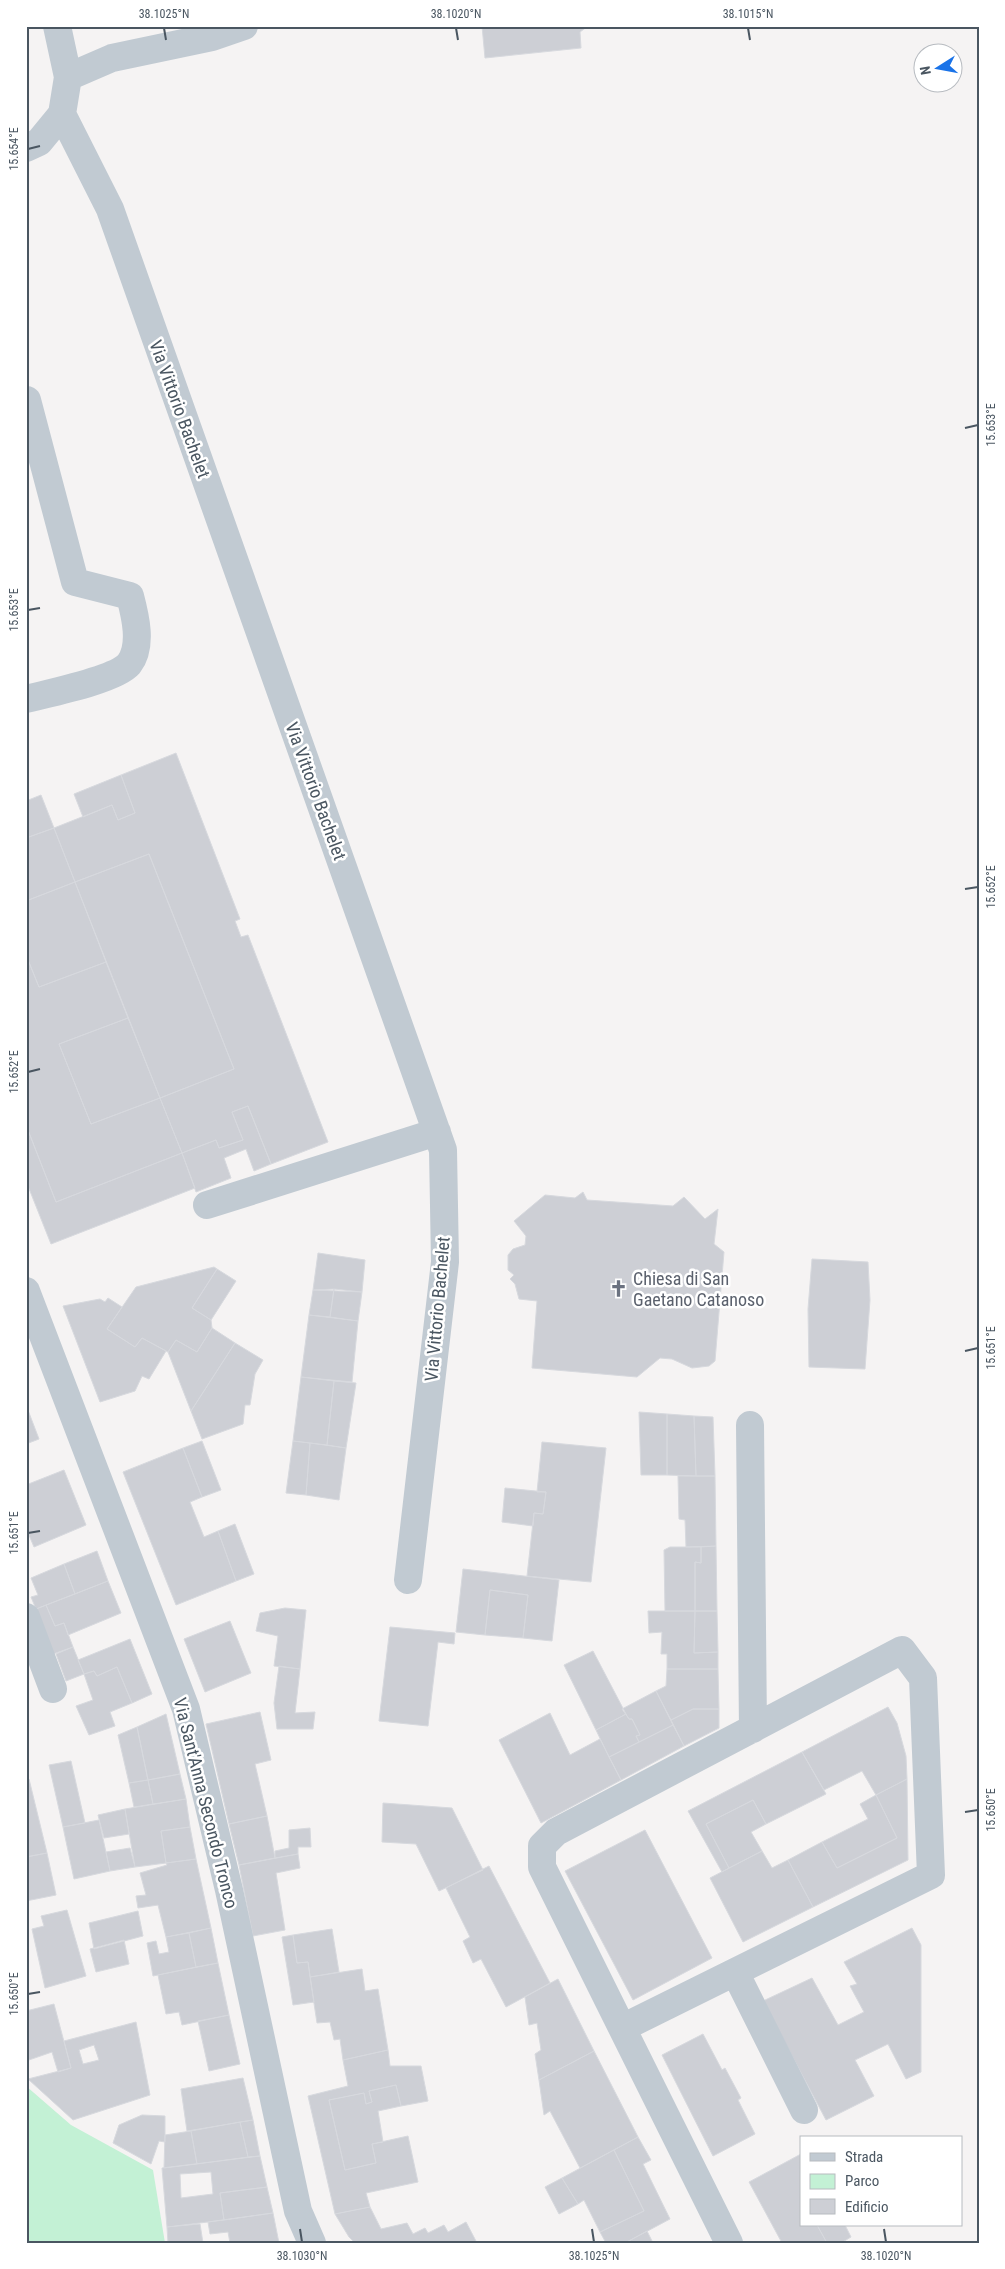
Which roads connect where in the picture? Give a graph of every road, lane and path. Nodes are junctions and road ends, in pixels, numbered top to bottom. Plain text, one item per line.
1 (57, 26) edge
2 (244, 26) edge
3 (208, 32) edge
4 (68, 77) junction
5 (62, 114) junction
6 (26, 148) edge
7 (27, 400) edge
8 (26, 699) edge
9 (437, 1132) junction
10 (207, 1205) dead end
11 (28, 1302) edge
12 (750, 1425) dead end
13 (408, 1580) dead end
14 (26, 1617) edge
15 (53, 1689) dead end
16 (753, 1729) junction
17 (735, 1972) junction
18 (624, 2027) junction
19 (804, 2110) dead end
20 (312, 2243) edge
21 (729, 2243) edge

1 - 4 street
2 - 3 street
3 - 4 street
4 - 5 street
5 - 6 street
5 - 9 street, Via Vittorio Bachelet
7 - 8 street
9 - 10 street
9 - 13 street, Via Vittorio Bachelet
11 - 20 street, Via Sant'Anna Secondo Tronco
12 - 16 street
14 - 15 street
16 - 17 street
16 - 18 street
17 - 18 street
17 - 19 street
18 - 21 street

